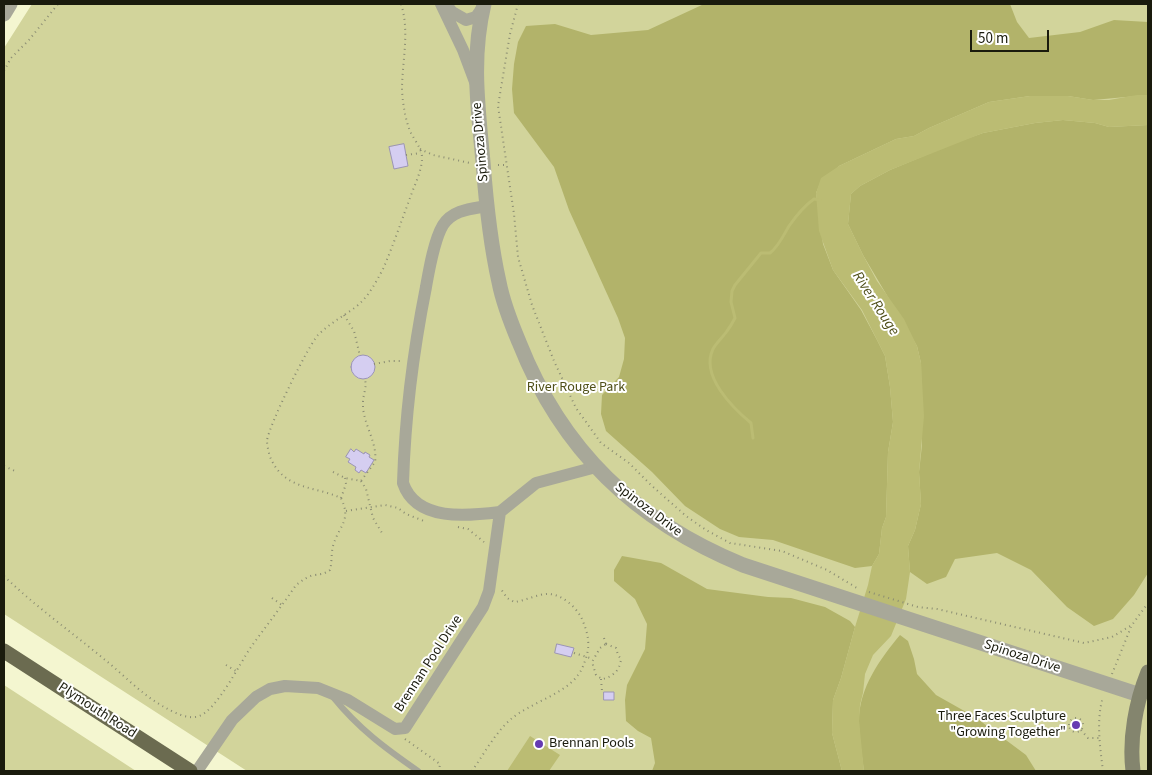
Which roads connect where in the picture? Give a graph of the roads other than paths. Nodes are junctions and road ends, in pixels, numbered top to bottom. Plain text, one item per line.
1 (10, 4) edge
2 (441, 4) edge
3 (446, 4) edge
4 (484, 6) edge
5 (4, 14) edge
6 (475, 82) junction
7 (487, 206) junction
8 (596, 467) junction
9 (500, 512) junction
10 (4, 651) edge
11 (1148, 672) edge
12 (330, 693) junction
13 (1140, 696) junction
14 (190, 771) edge
15 (197, 771) edge
16 (418, 771) edge
17 (1133, 771) edge

1 - 5 street
2 - 6 street
3 - 4 street
4 - 6 street, Spinoza Drive
6 - 7 street, Spinoza Drive
7 - 8 street, Spinoza Drive
7 - 9 street
8 - 9 street
8 - 13 street, Spinoza Drive
9 - 12 street, Brennan Pool Drive
10 - 14 main road, Plymouth Road
11 - 13 main road
12 - 15 street, Brennan Pool Drive
12 - 16 lane
13 - 17 main road

